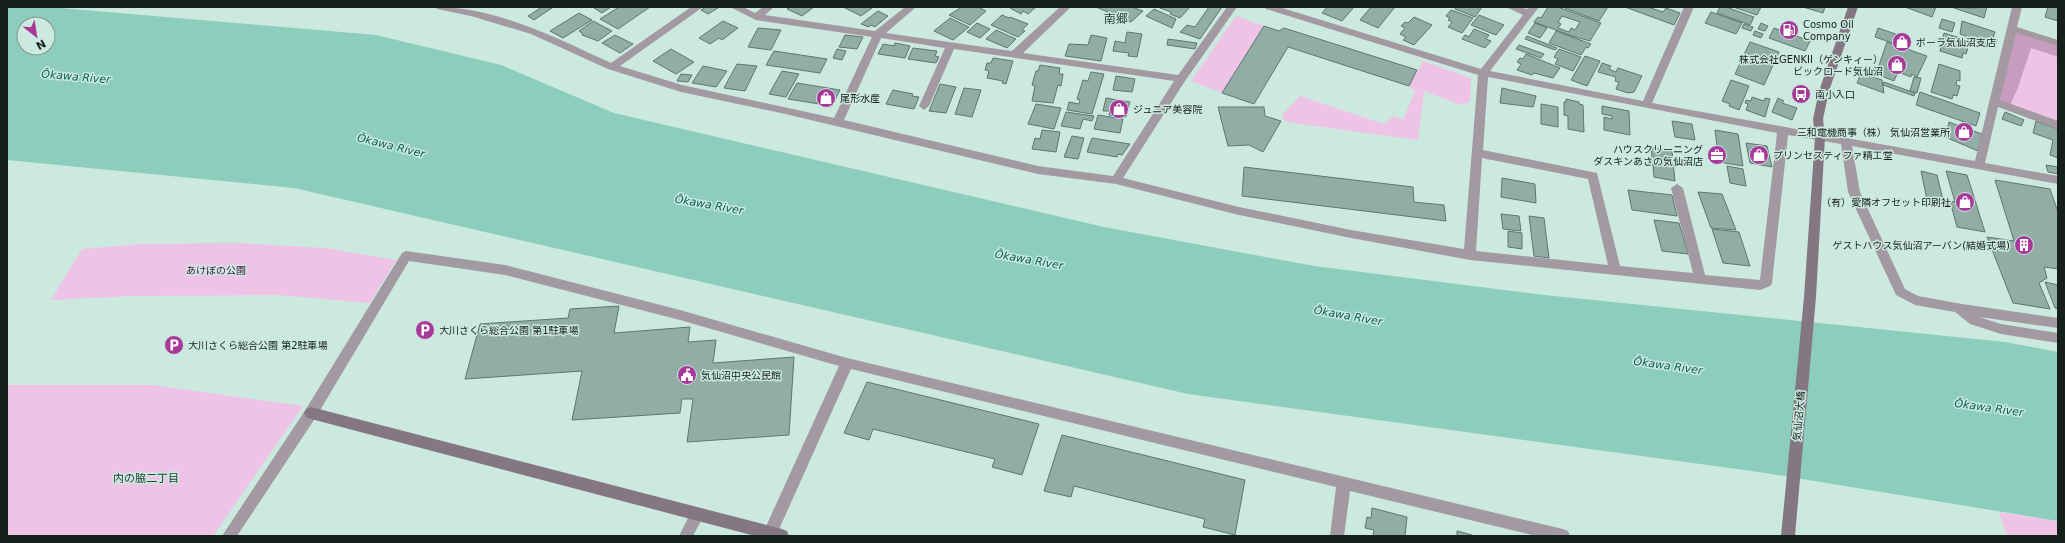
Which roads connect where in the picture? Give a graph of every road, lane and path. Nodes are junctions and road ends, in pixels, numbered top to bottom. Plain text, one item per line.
1 (440, 7) edge
2 (698, 7) edge
3 (735, 7) edge
4 (769, 7) edge
5 (911, 7) edge
6 (1066, 7) edge
7 (1232, 7) edge
8 (1270, 7) edge
9 (1511, 7) edge
10 (1689, 7) edge
11 (1853, 7) edge
12 (2017, 7) edge
13 (1532, 10) edge
14 (756, 17) junction
15 (2012, 29) junction
16 (878, 34) junction
17 (2058, 43) edge
18 (951, 45) junction
19 (1015, 54) junction
20 (612, 67) junction
21 (1483, 73) junction
22 (1181, 79) junction
23 (1994, 102) junction
24 (1646, 105) junction
25 (924, 106) dead end
26 (837, 123) junction
27 (2058, 125) edge
28 (1783, 130) junction
29 (1820, 137) junction
30 (1846, 141) junction
31 (1477, 153) junction
32 (1979, 166) junction
33 (1116, 180) junction
34 (2058, 180) edge
35 (1677, 188) dead end
36 (1470, 255) junction
37 (1615, 270) junction
38 (1700, 279) junction
39 (1958, 308) junction
40 (2058, 323) edge
41 (2058, 338) edge
42 (847, 363) junction
43 (311, 413) junction
44 (1344, 483) junction
45 (697, 515) junction
46 (776, 534) edge
47 (229, 536) edge
48 (686, 536) edge
49 (1337, 536) edge
50 (1562, 536) edge
51 (1788, 536) edge

1 - 20 street
2 - 20 street
3 - 14 street
4 - 14 street
5 - 16 street
6 - 19 street
7 - 22 street
8 - 21 street
9 - 13 street
10 - 24 street
11 - 29 street, 気仙沼大橋
12 - 15 street
13 - 21 street
14 - 16 street
15 - 17 street
15 - 23 street
16 - 18 street
16 - 26 street
18 - 19 street
18 - 25 street
19 - 22 street
20 - 26 street
21 - 24 street
21 - 31 street
22 - 33 street
23 - 27 street
23 - 32 street
24 - 28 street
26 - 33 street
28 - 29 street
28 - 38 street
29 - 30 street
29 - 51 street, 気仙沼大橋
30 - 32 street
30 - 39 street
31 - 36 street
31 - 37 street
32 - 34 street
33 - 36 street
35 - 38 street
36 - 37 street
37 - 38 street
39 - 40 street
39 - 41 street
42 - 43 street
42 - 44 street
42 - 46 street
43 - 45 street
43 - 47 street
44 - 49 street
44 - 50 street
45 - 46 street
45 - 48 street

